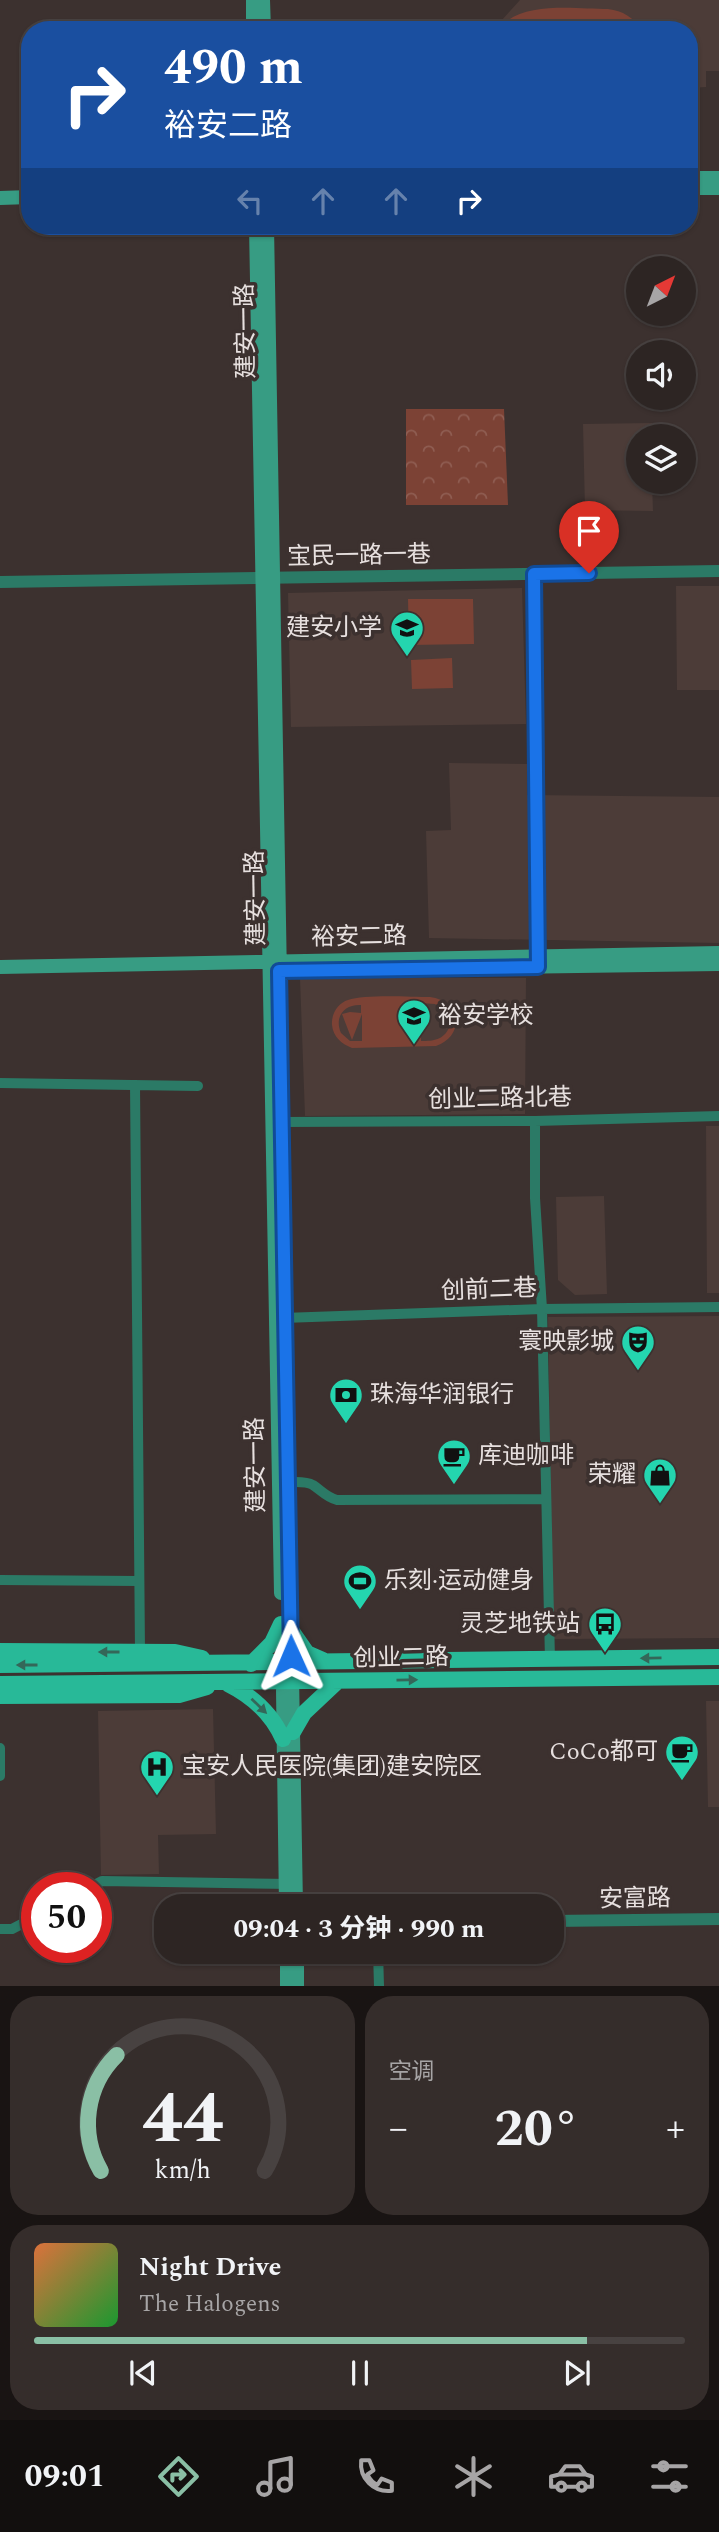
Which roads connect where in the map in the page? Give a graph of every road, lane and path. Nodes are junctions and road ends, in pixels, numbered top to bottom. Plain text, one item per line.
1 (253, 0) edge
2 (263, 0) edge
3 (253, 21) edge
4 (264, 21) edge
5 (698, 178) edge
6 (719, 178) edge
7 (21, 188) edge
8 (698, 188) edge
9 (719, 188) edge
10 (0, 189) edge
11 (21, 197) edge
12 (0, 198) edge
13 (262, 235) edge
14 (719, 571) edge
15 (534, 574) junction
16 (268, 578) junction
17 (0, 582) edge
18 (719, 953) edge
19 (538, 962) junction
20 (719, 964) edge
21 (274, 966) junction
22 (0, 967) edge
23 (0, 976) edge
24 (0, 1083) edge
25 (135, 1085) junction
26 (198, 1086) dead end
27 (719, 1116) edge
28 (535, 1121) junction
29 (282, 1122) junction
30 (719, 1307) edge
31 (542, 1310) junction
32 (281, 1317) junction
33 (290, 1482) junction
34 (545, 1499) junction
35 (0, 1580) edge
36 (139, 1581) junction
37 (286, 1627) junction
38 (0, 1651) edge
39 (140, 1652) junction
40 (719, 1657) edge
41 (550, 1660) junction
42 (287, 1663) junction
43 (328, 1663) junction
44 (225, 1664) junction
45 (251, 1664) junction
46 (0, 1665) edge
47 (719, 1677) edge
48 (287, 1681) junction
49 (338, 1681) junction
50 (225, 1682) junction
51 (0, 1684) edge
52 (0, 1696) edge
53 (288, 1735) junction
54 (0, 1748) edge
55 (0, 1776) edge
56 (112, 1881) edge
57 (291, 1884) junction
58 (289, 1894) edge
59 (293, 1894) edge
60 (719, 1919) edge
61 (564, 1921) edge
62 (21, 1924) edge
63 (0, 1929) edge
64 (287, 1964) edge
65 (297, 1964) edge
66 (378, 1964) edge
67 (287, 1986) edge
68 (297, 1986) edge
69 (379, 1986) edge

1 - 3 main road
2 - 4 main road
5 - 6 main road
7 - 10 main road
8 - 9 main road
11 - 12 main road
13 - 16 main road, 建安一路
14 - 15 street, 宝民一路一巷
15 - 16 street, 宝民一路一巷
15 - 19 street
16 - 17 street, 宝民一路一巷
16 - 21 main road, 建安一路
18 - 19 main road, 裕安二路
19 - 20 main road, 裕安二路
19 - 21 main road, 裕安二路
21 - 22 main road, 裕安二路
21 - 23 main road, 裕安二路
21 - 29 main road, 建安一路
21 - 32 main road, 建安一路
24 - 25 street
25 - 26 street
25 - 36 street
27 - 28 street, 创业二路北巷
28 - 29 street, 创业二路北巷
28 - 31 street
29 - 32 main road, 建安一路
30 - 31 street, 创前二巷
31 - 32 street, 创前二巷
31 - 34 street
32 - 33 main road, 建安一路
32 - 37 main road, 建安一路
33 - 34 street
33 - 37 main road, 建安一路
34 - 41 street
35 - 36 street
36 - 39 street
37 - 42 main road, 建安一路
37 - 43 main road
37 - 45 main road
39 -> 38 main road
39 - 44 main road
40 -> 41 main road, 创业二路
41 - 43 main road, 创业二路
42 - 43 main road, 创业二路
42 - 45 main road, 创业二路
42 - 48 main road, 建安一路
44 - 45 main road, 创业二路
44 -> 46 main road, 创业二路
49 -> 47 main road, 创业二路
48 - 49 main road, 创业二路
48 - 50 main road, 创业二路
48 - 53 main road, 建安一路
49 - 53 main road
50 - 51 main road, 创业二路
50 - 52 main road
50 -> 53 main road
53 - 57 main road, 建安一路
54 - 55 street
56 - 57 street
57 - 58 main road, 建安一路
57 - 59 main road, 建安一路
60 - 61 street, 安富路
62 - 63 street
64 - 67 main road
65 - 68 main road
66 - 69 street

